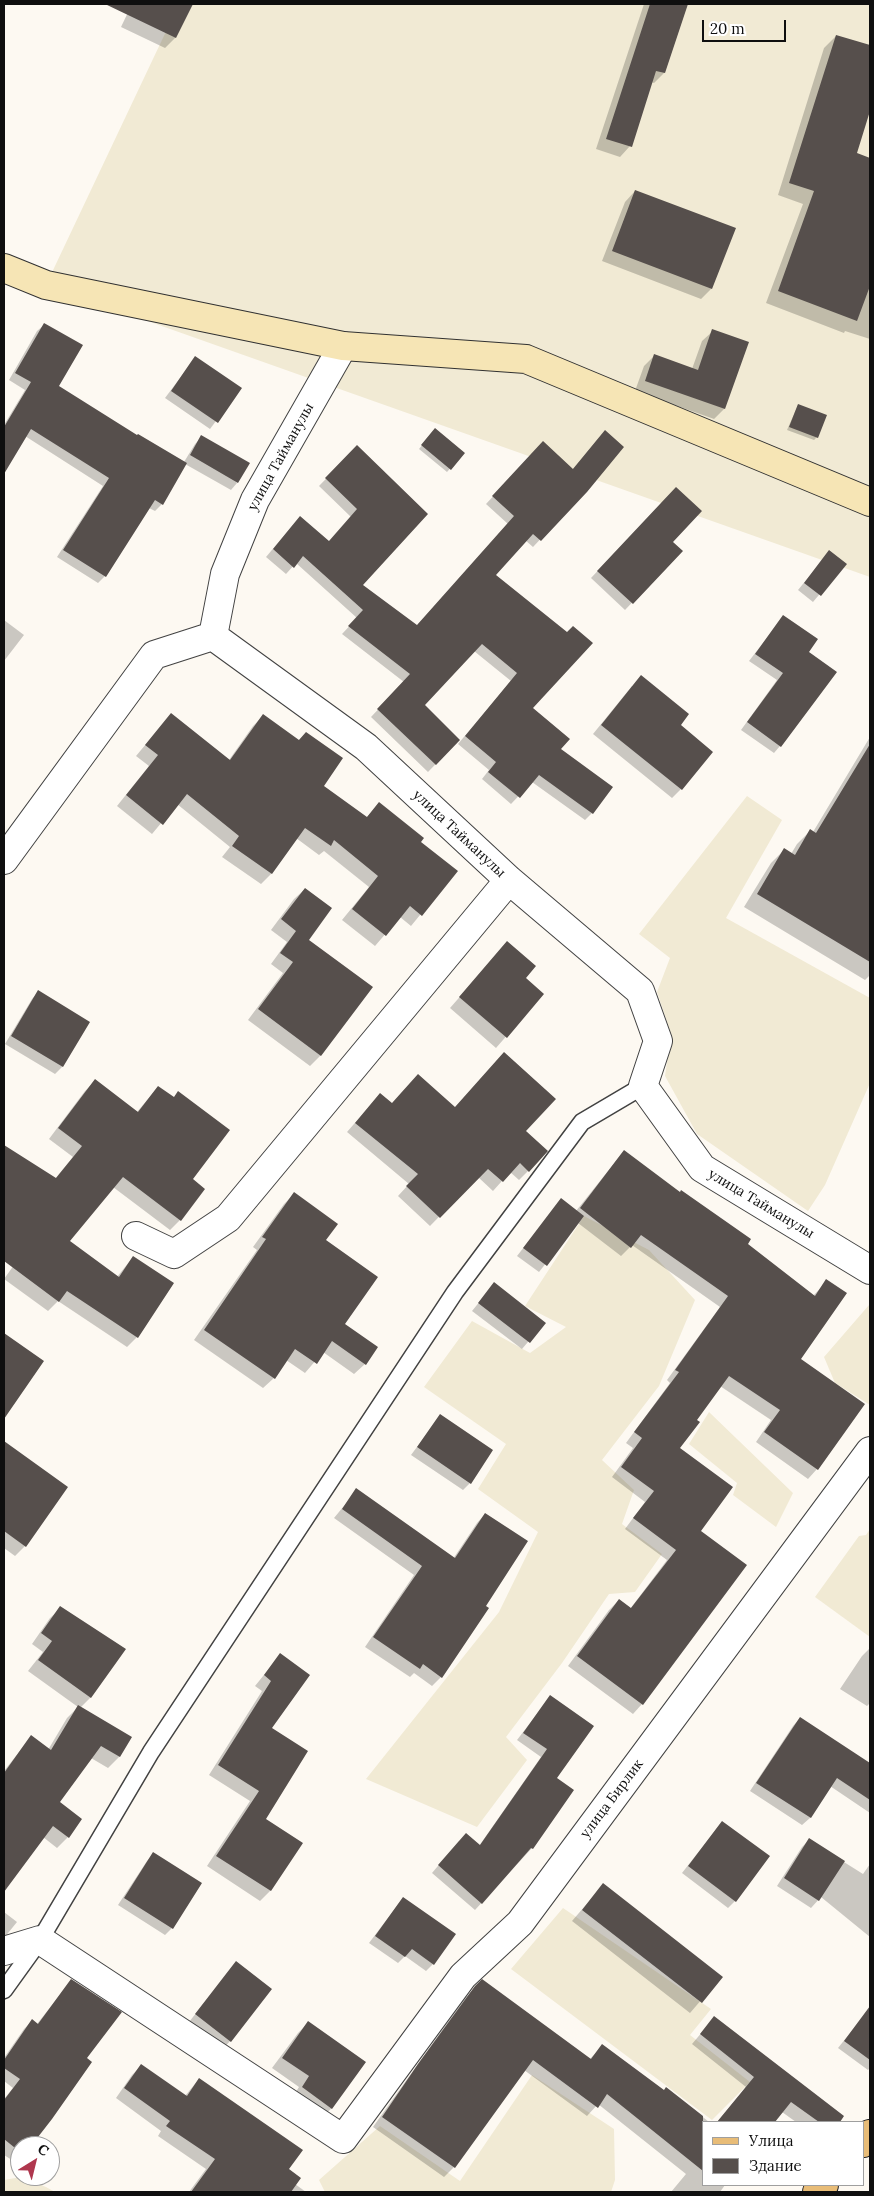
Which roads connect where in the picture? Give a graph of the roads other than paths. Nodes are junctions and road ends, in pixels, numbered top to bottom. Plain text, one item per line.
1 (4, 268) edge
2 (343, 346) junction
3 (870, 502) edge
4 (213, 636) junction
5 (4, 860) edge
6 (509, 880) junction
7 (643, 1086) junction
8 (136, 1236) dead end
9 (870, 1270) edge
10 (870, 1451) edge
11 (40, 1940) junction
12 (4, 1951) edge
13 (4, 1990) edge

1 - 2 main road
2 - 3 main road
2 - 4 street, улица Тайманулы
4 - 5 street
4 - 6 street, улица Тайманулы
6 - 7 street, улица Тайманулы
6 - 8 street
7 - 9 street, улица Тайманулы
7 - 11 lane
10 - 11 street, улица Бирлик
11 - 12 street
11 - 13 lane

